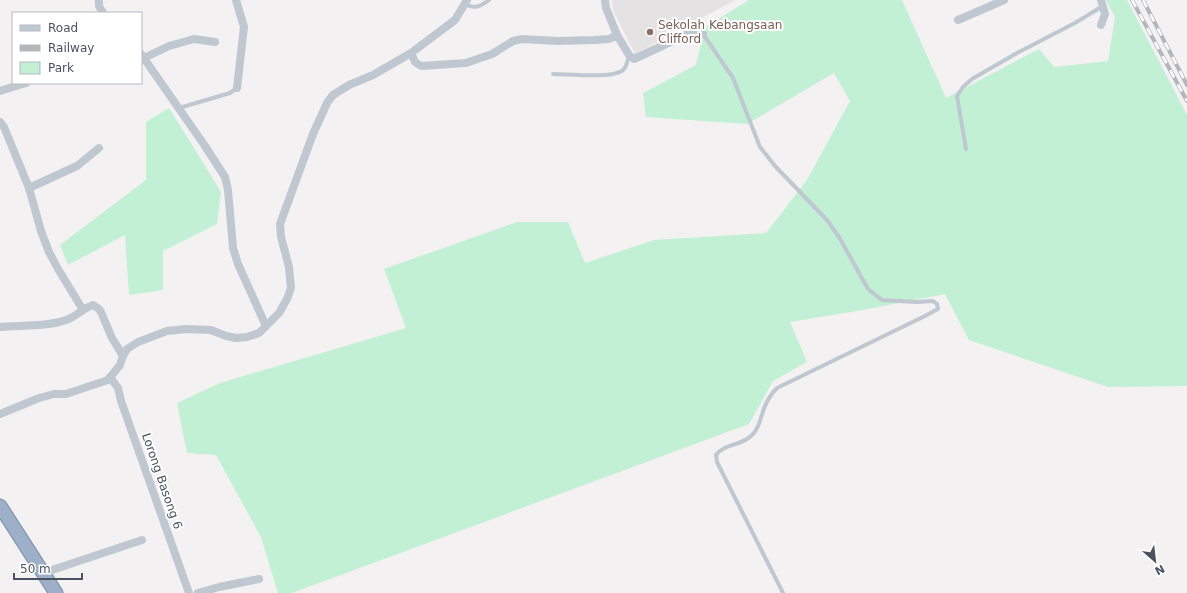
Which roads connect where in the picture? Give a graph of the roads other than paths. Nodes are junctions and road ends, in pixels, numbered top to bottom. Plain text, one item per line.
1 (99, 0) edge
2 (236, 0) edge
3 (489, 0) edge
4 (605, 0) edge
5 (1004, 0) edge
6 (466, 2) edge
7 (1102, 3) edge
8 (102, 12) edge
9 (958, 20) dead end
10 (1101, 25) dead end
11 (703, 34) joint
12 (617, 35) junction
13 (215, 42) dead end
14 (411, 53) junction
15 (629, 55) junction
16 (142, 56) edge
17 (553, 74) dead end
18 (23, 84) edge
19 (236, 88) joint
20 (0, 91) edge
21 (179, 108) junction
22 (0, 122) edge
23 (99, 148) dead end
24 (966, 149) dead end
25 (29, 188) junction
26 (83, 310) junction
27 (266, 326) junction
28 (0, 327) edge
29 (123, 356) junction
30 (110, 377) junction
31 (0, 414) edge
32 (1, 511) edge
33 (142, 540) dead end
34 (43, 573) junction
35 (259, 579) dead end
36 (56, 593) edge
37 (189, 593) edge
38 (198, 593) edge
39 (783, 593) edge

1 - 8 street
2 - 19 street
3 - 6 lane
4 - 12 street
5 - 9 street
6 - 14 street
7 - 10 street
7 - 24 lane
11 - 15 street
11 - 39 lane
12 - 14 street
12 - 15 street
13 - 16 street
14 - 27 street
15 - 17 lane
16 - 21 street
18 - 20 street
19 - 21 lane
21 - 27 street
22 - 25 street
23 - 25 street
25 - 26 street
26 - 28 street
26 - 29 street
27 - 29 street
29 - 30 street
30 - 31 street
30 - 37 street, Lorong Basong 6
32 - 34 highway
33 - 34 street
34 - 36 highway
35 - 38 street

